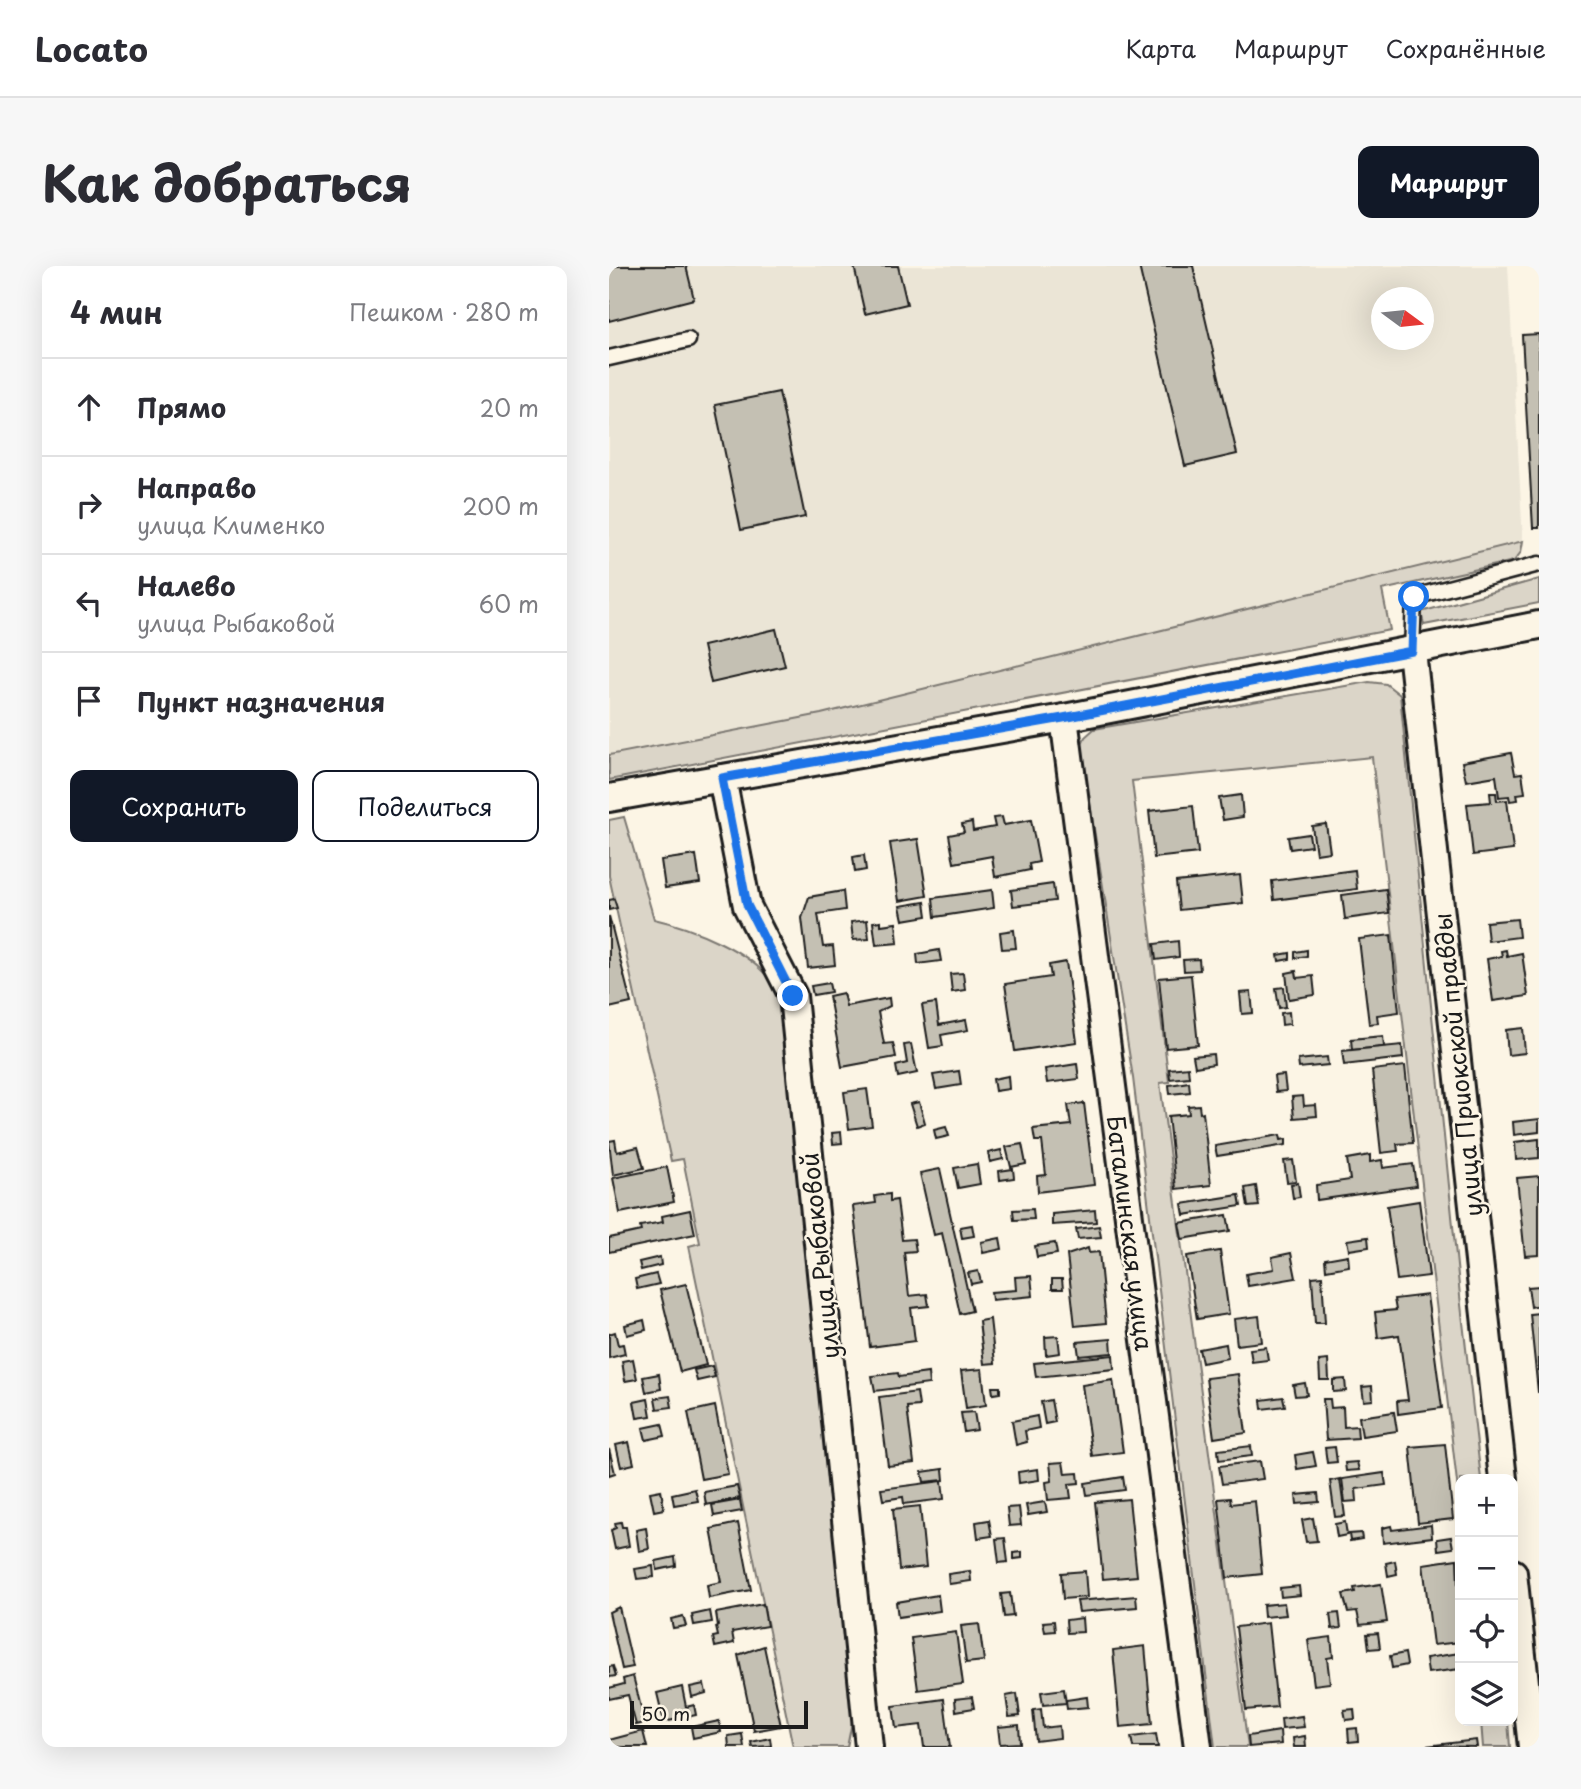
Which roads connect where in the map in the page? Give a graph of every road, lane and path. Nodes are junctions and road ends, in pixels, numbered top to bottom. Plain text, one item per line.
1 (688, 340) dead end
2 (609, 358) edge
3 (1539, 564) edge
4 (1539, 625) edge
5 (1412, 651) junction
6 (1063, 718) junction
7 (722, 778) junction
8 (609, 798) edge
9 (1502, 1474) edge
10 (1516, 1600) edge
11 (869, 1747) edge
12 (1198, 1747) edge
13 (1532, 1747) edge

1 - 2 lane
3 - 5 lane
4 - 5 street
5 - 6 street
5 - 9 street, улица Приокской правды
6 - 7 street
6 - 12 street, Батаминская улица
7 - 8 street
7 - 11 street, улица Рыбаковой
10 - 13 street

